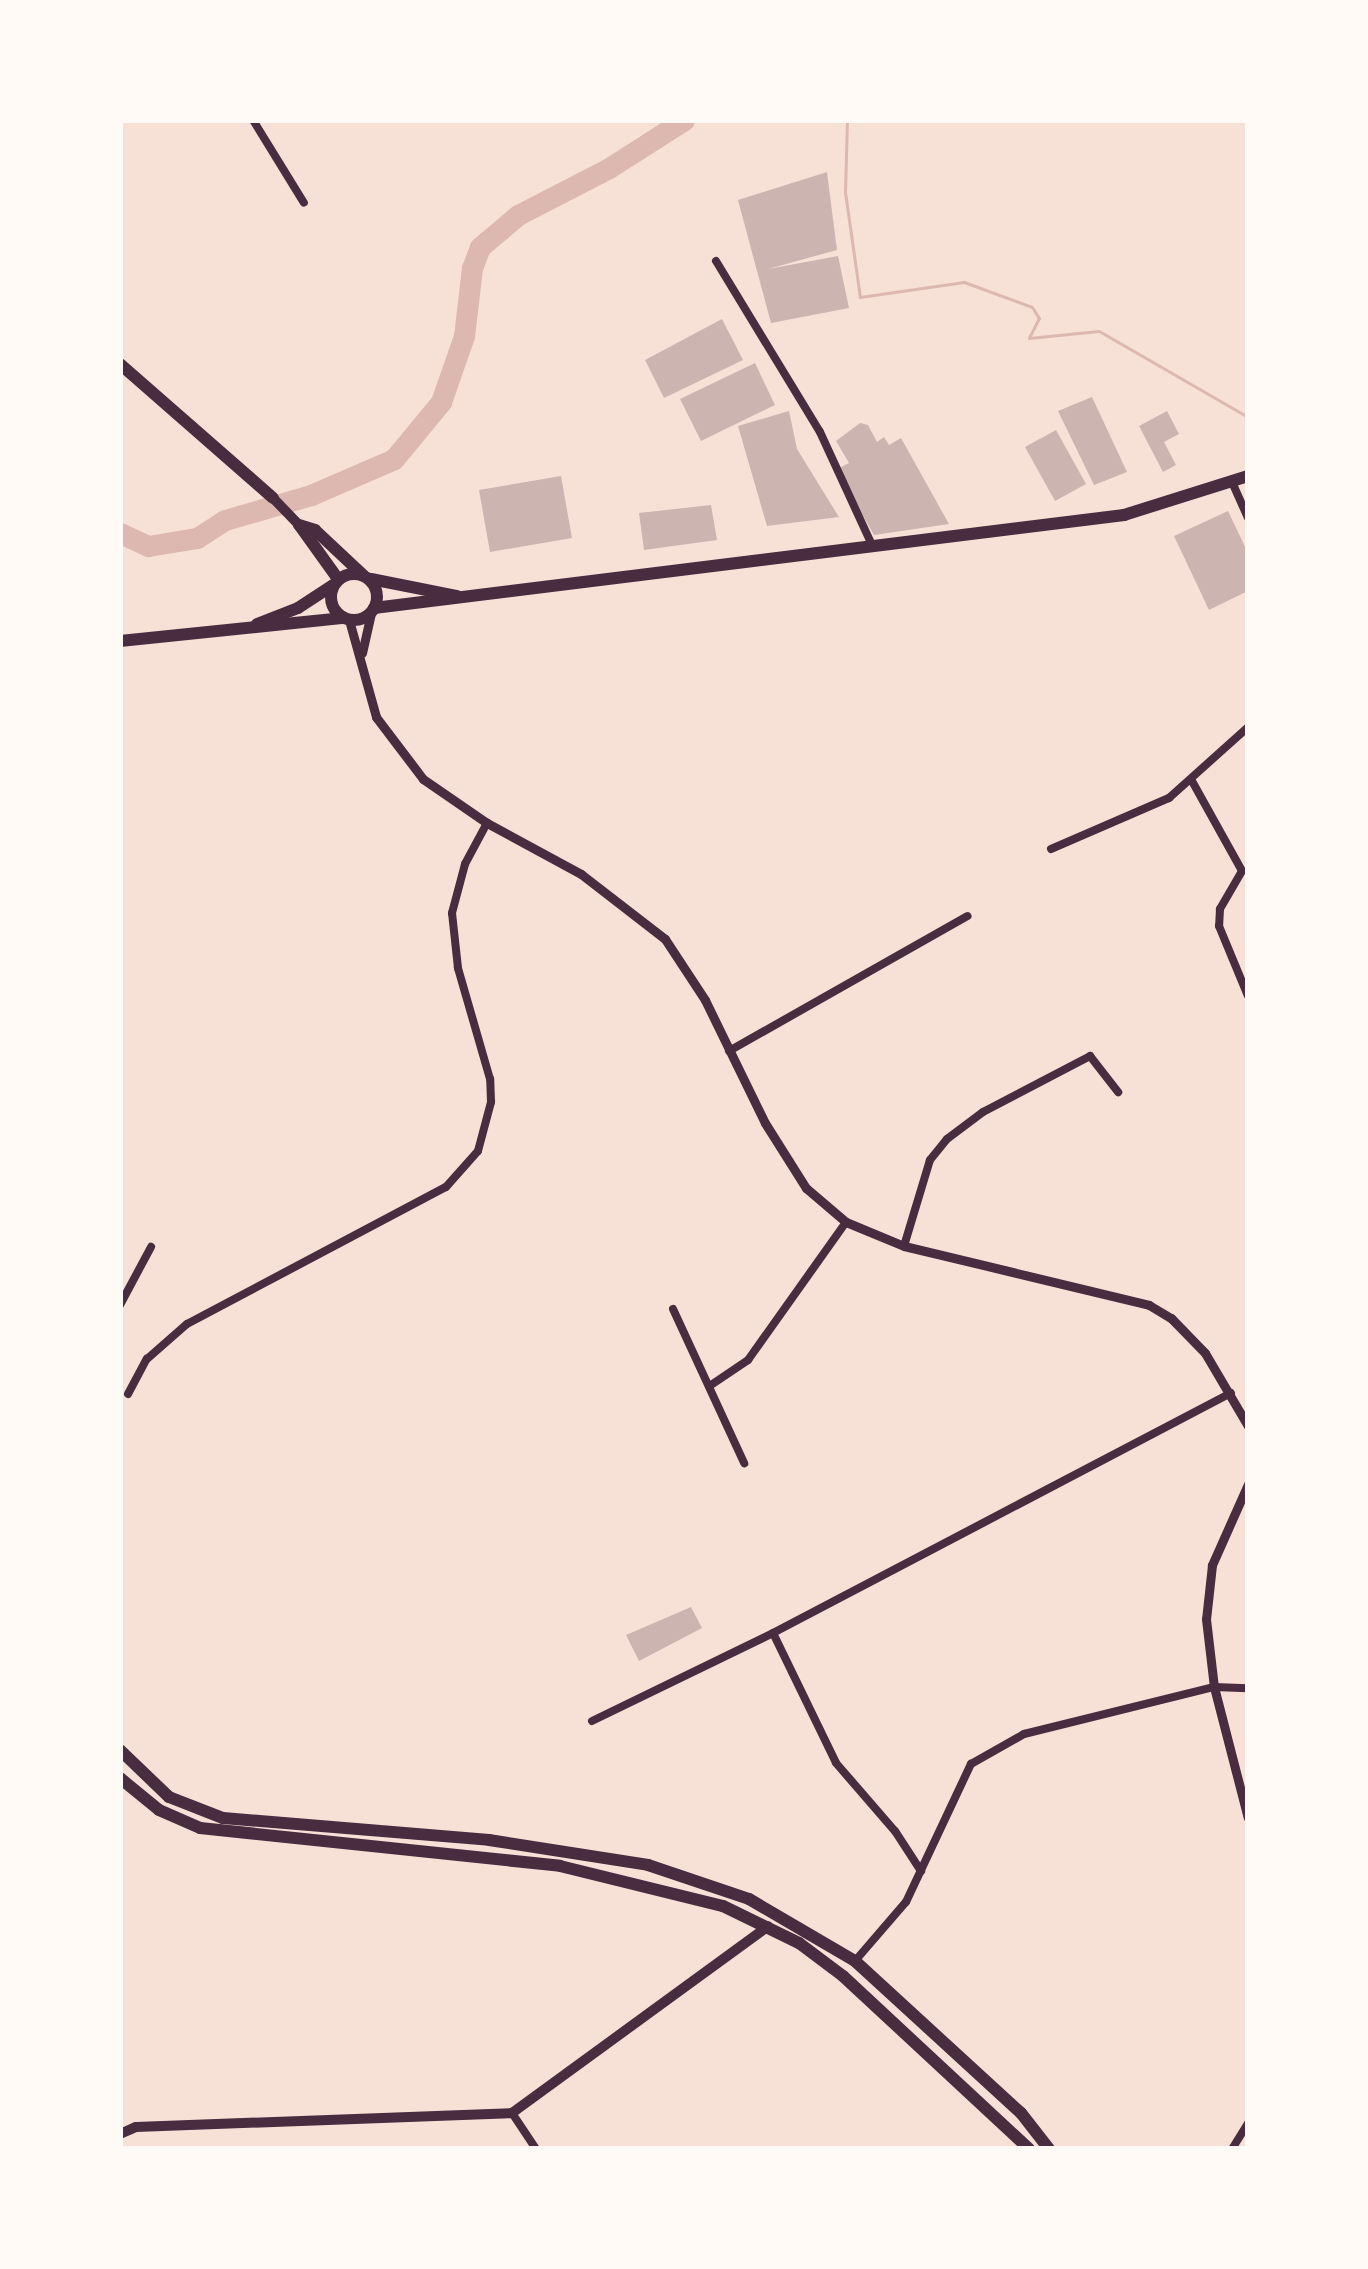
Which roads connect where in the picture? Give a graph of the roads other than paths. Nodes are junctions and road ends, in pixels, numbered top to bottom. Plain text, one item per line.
1 (254, 120) edge
2 (304, 203) dead end
3 (716, 261) dead end
4 (120, 364) edge
5 (1248, 476) edge
6 (1232, 482) junction
7 (273, 498) joint
8 (1248, 518) edge
9 (295, 520) junction
10 (874, 548) junction
11 (366, 577) junction
12 (335, 582) junction
13 (470, 598) junction
14 (372, 611) junction
15 (347, 619) junction
16 (256, 624) junction
17 (120, 641) edge
18 (361, 658) junction
19 (1248, 727) edge
20 (1192, 781) junction
21 (487, 823) junction
22 (1051, 849) dead end
23 (1245, 870) edge
24 (968, 916) dead end
25 (1248, 996) edge
26 (729, 1051) junction
27 (1118, 1092) dead end
28 (845, 1222) junction
29 (904, 1246) junction
30 (152, 1247) dead end
31 (120, 1305) edge
32 (673, 1309) dead end
33 (711, 1385) junction
34 (1232, 1393) junction
35 (128, 1394) dead end
36 (1248, 1426) edge
37 (744, 1463) dead end
38 (1248, 1484) edge
39 (773, 1634) junction
40 (1214, 1688) junction
41 (1248, 1688) edge
42 (592, 1721) dead end
43 (120, 1750) edge
44 (120, 1778) edge
45 (1248, 1818) edge
46 (922, 1872) junction
47 (782, 1916) junction
48 (768, 1926) junction
49 (855, 1961) junction
50 (843, 1976) junction
51 (512, 2113) junction
52 (1248, 2122) edge
53 (120, 2134) edge
54 (1021, 2146) edge
55 (536, 2149) edge
56 (1049, 2149) edge
57 (1232, 2149) edge

1 - 2 street
3 - 10 street
4 - 7 main road
5 - 6 main road
6 - 8 street
6 - 10 main road
7 - 9 main road
9 - 11 main road
9 - 12 main road
10 - 13 main road
11 - 12 main road
11 - 13 main road
11 - 14 main road
12 - 15 main road
12 - 16 main road
13 - 14 main road
14 - 15 main road
14 - 18 street
15 - 16 main road
15 - 18 street
16 - 17 main road
18 - 21 street
19 - 20 street
20 - 22 street
20 - 23 street
21 - 26 street
21 - 35 street
23 - 25 street
24 - 26 street
26 - 28 street
27 - 29 street
28 - 29 street
28 - 33 street
29 - 34 street
30 - 31 street
32 - 33 street
33 - 37 street
34 - 36 street
34 - 39 street
38 - 40 street
39 - 42 street
39 - 46 street
40 - 41 street
40 - 45 street
40 - 46 street
43 - 47 main road
44 - 48 main road
46 - 49 street
47 - 48 main road
47 - 49 main road
48 - 50 main road
48 - 51 main road
49 - 50 main road
49 - 56 main road
50 - 54 main road
51 - 53 main road
51 - 55 street
52 - 57 street

